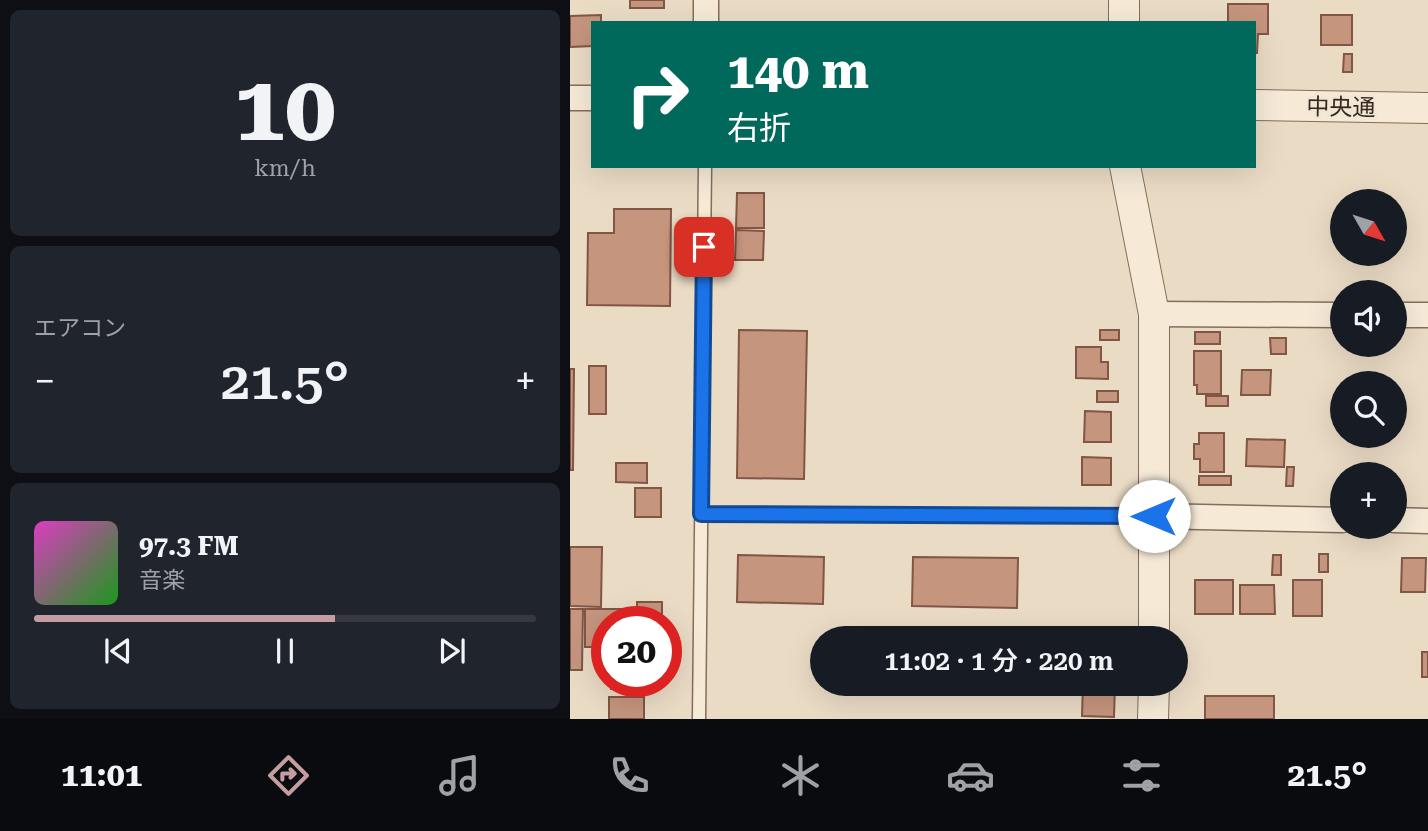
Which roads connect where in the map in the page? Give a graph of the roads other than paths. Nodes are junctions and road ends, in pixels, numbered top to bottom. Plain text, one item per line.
1 (706, 0) edge
2 (1124, 0) edge
3 (706, 21) edge
4 (1124, 21) edge
5 (570, 98) edge
6 (591, 98) edge
7 (1256, 105) edge
8 (1428, 108) edge
9 (705, 168) edge
10 (1125, 168) edge
11 (1154, 314) junction
12 (1330, 315) edge
13 (1407, 315) edge
14 (1428, 315) edge
15 (701, 514) junction
16 (1154, 516) junction
17 (1330, 520) edge
18 (1407, 520) edge
19 (1428, 521) edge
20 (1154, 626) edge
21 (1154, 696) edge
22 (699, 719) edge
23 (1153, 719) edge

1 - 3 street
2 - 4 street
5 - 6 street
7 - 8 street, 中央通
9 - 15 lane
10 - 11 street
11 - 12 street
11 - 16 street
13 - 14 street
15 - 16 lane
15 - 22 lane
16 - 17 street
16 - 20 street
18 - 19 street
21 - 23 street

